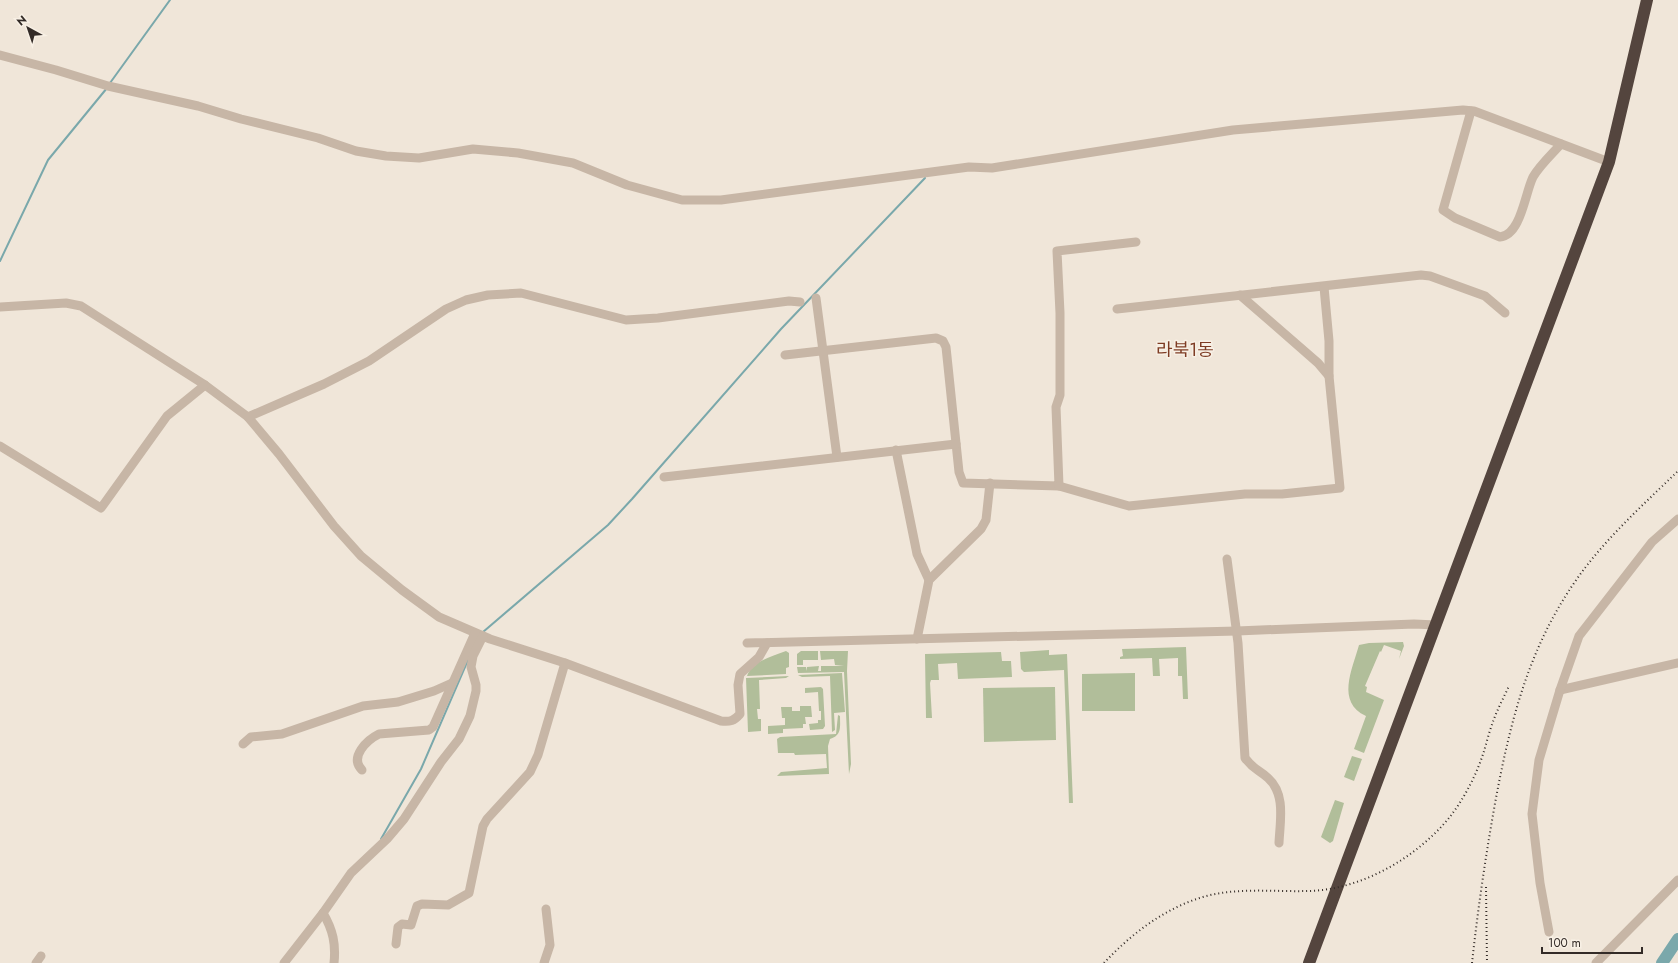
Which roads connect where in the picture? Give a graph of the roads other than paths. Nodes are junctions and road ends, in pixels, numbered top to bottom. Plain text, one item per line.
1 (1647, 0) edge
2 (0, 55) edge
3 (1471, 111) junction
4 (1561, 144) junction
5 (1609, 162) junction
6 (1136, 242) dead end
7 (1324, 287) junction
8 (1240, 295) junction
9 (816, 298) dead end
10 (800, 302) dead end
11 (0, 307) edge
12 (1117, 309) dead end
13 (1505, 313) dead end
14 (823, 351) junction
15 (784, 355) dead end
16 (1329, 376) junction
17 (205, 385) junction
18 (248, 418) junction
19 (956, 444) junction
20 (0, 446) edge
21 (896, 450) junction
22 (838, 457) junction
23 (664, 477) dead end
24 (990, 483) junction
25 (1059, 486) junction
26 (1678, 519) edge
27 (1227, 559) dead end
28 (929, 580) junction
29 (1436, 625) junction
30 (1237, 631) junction
31 (479, 635) junction
32 (917, 639) junction
33 (747, 643) dead end
34 (767, 643) junction
35 (565, 663) junction
36 (1678, 663) edge
37 (452, 683) junction
38 (1560, 690) junction
39 (243, 744) dead end
40 (362, 770) dead end
41 (1279, 842) dead end
42 (1678, 880) edge
43 (546, 909) dead end
44 (323, 913) junction
45 (1549, 932) dead end
46 (396, 944) dead end
47 (284, 963) edge
48 (334, 963) edge
49 (544, 963) edge
50 (1309, 963) edge
51 (1596, 963) edge

1 - 5 highway
2 - 3 street
3 - 4 street
3 - 4 street
4 - 5 street
5 - 29 highway
6 - 25 street
7 - 8 street
7 - 13 street
7 - 16 street
8 - 12 street
8 - 16 street
9 - 14 street
10 - 18 street
11 - 17 street
14 - 15 street
14 - 19 street
14 - 22 street
16 - 25 street
17 - 18 street
17 - 20 street
18 - 31 street
19 - 21 street
19 - 24 street
21 - 22 street
21 - 28 street
22 - 23 street
24 - 25 street
24 - 28 street
26 - 38 street
27 - 30 street
28 - 32 street
29 - 30 street
29 - 50 highway
30 - 32 street
30 - 41 street
31 - 35 street
31 - 37 street
31 - 44 street
32 - 34 street
33 - 34 street
34 - 35 street
35 - 46 street
36 - 38 street
37 - 39 street
37 - 40 street
38 - 45 street
42 - 51 street
43 - 49 street
44 - 47 street
44 - 48 street

